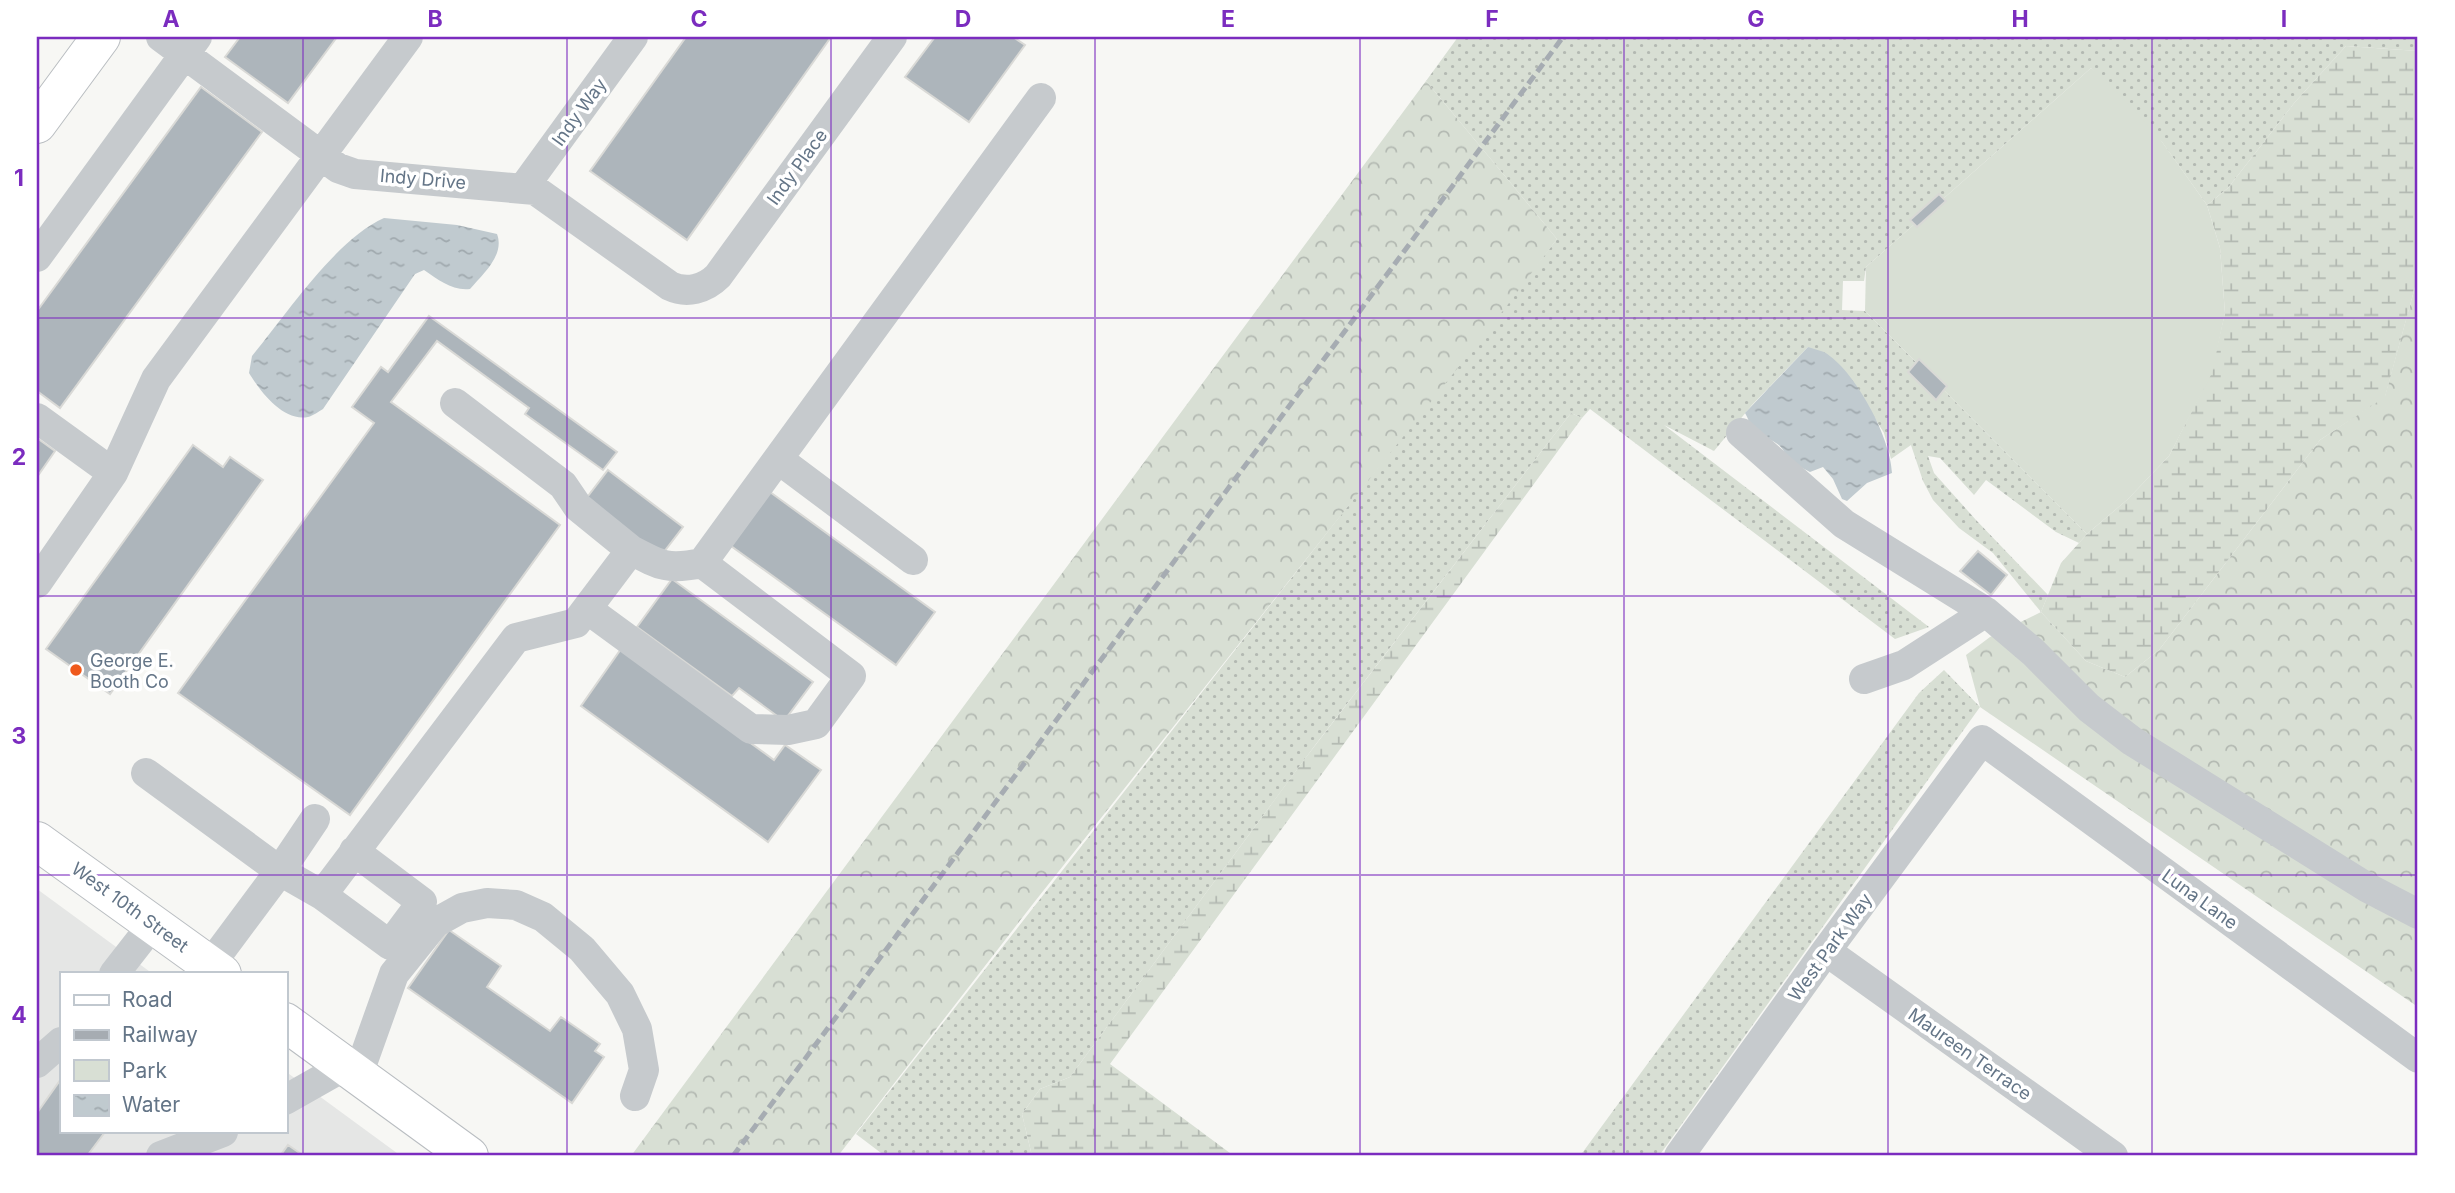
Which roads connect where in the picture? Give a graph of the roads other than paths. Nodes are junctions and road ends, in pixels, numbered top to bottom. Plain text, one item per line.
1 (101, 37) edge
2 (408, 37) edge
3 (633, 37) edge
4 (892, 37) edge
5 (181, 43) edge
6 (1041, 98) dead end
7 (37, 124) edge
8 (320, 157) junction
9 (524, 187) junction
10 (37, 257) edge
11 (696, 289) joint
12 (455, 403) dead end
13 (37, 418) edge
14 (1741, 433) dead end
15 (778, 459) junction
16 (113, 473) junction
17 (631, 550) junction
18 (913, 560) dead end
19 (702, 563) junction
20 (37, 583) edge
21 (587, 609) junction
22 (1986, 612) junction
23 (1864, 679) dead end
24 (1982, 740) joint
25 (146, 773) dead end
26 (315, 819) dead end
27 (37, 841) edge
28 (354, 851) junction
29 (280, 871) junction
30 (322, 895) junction
31 (2418, 914) edge
32 (153, 924) junction
33 (1826, 951) junction
34 (216, 970) edge
35 (116, 972) edge
36 (287, 1023) edge
37 (60, 1043) edge
38 (2418, 1058) edge
39 (37, 1063) edge
40 (351, 1071) junction
41 (635, 1096) dead end
42 (287, 1099) edge
43 (170, 1134) edge
44 (218, 1134) edge
45 (153, 1156) edge
46 (161, 1156) edge
47 (469, 1156) edge
48 (1679, 1156) edge
49 (2113, 1156) edge

1 - 7 main road
2 - 8 street
3 - 9 street, Indy Way
4 - 11 street, Indy Place
5 - 8 street, Indy Drive
5 - 10 street
6 - 15 street
8 - 9 street, Indy Drive
8 - 16 street
9 - 11 street, Indy Drive
12 - 17 street
13 - 16 street
14 - 22 street
15 - 18 street
15 - 19 street
16 - 20 street
17 - 19 street
17 - 21 street
19 - 21 street
21 - 28 street
22 - 23 street
22 - 31 street
24 - 33 street, West Park Way
24 - 38 street, Luna Lane
25 - 29 street
26 - 29 street
27 - 32 main road, West 10th Street
28 - 30 street
28 - 30 street
29 - 30 street
29 - 34 street
32 - 34 main road, West 10th Street
32 - 35 street
33 - 48 street, West Park Way
33 - 49 street, Maureen Terrace
36 - 40 main road
37 - 39 street
40 - 41 street
40 - 42 street
40 - 47 main road
43 - 45 street
44 - 46 street

